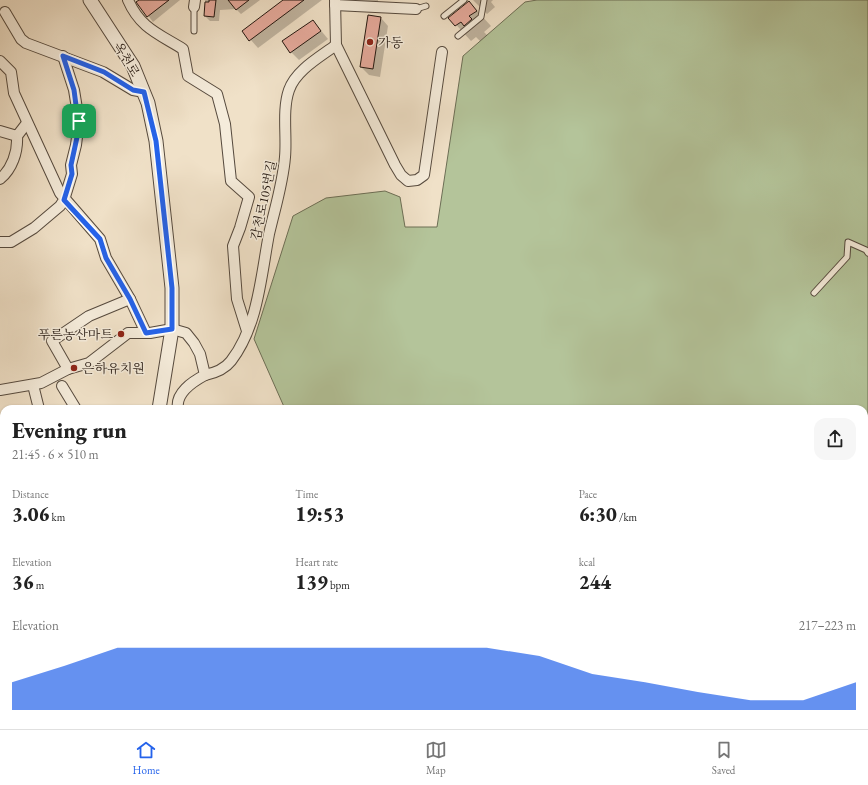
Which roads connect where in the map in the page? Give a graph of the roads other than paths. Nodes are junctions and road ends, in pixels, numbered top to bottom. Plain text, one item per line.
1 (90, 0) edge
2 (128, 0) edge
3 (484, 0) edge
4 (462, 1) edge
5 (194, 3) edge
6 (335, 3) edge
7 (378, 4) edge
8 (421, 8) dead end
9 (5, 12) dead end
10 (444, 16) dead end
11 (194, 31) dead end
12 (458, 36) dead end
13 (336, 44) junction
14 (442, 52) dead end
15 (63, 56) junction
16 (0, 61) edge
17 (144, 92) junction
18 (27, 123) junction
19 (0, 131) edge
20 (17, 136) junction
21 (0, 179) edge
22 (64, 200) junction
23 (0, 242) edge
24 (868, 253) edge
25 (814, 293) dead end
26 (130, 299) junction
27 (172, 329) junction
28 (247, 331) junction
29 (146, 333) junction
30 (68, 369) junction
31 (205, 375) junction
32 (33, 385) junction
33 (62, 386) dead end
34 (0, 390) edge
35 (38, 405) edge
36 (74, 405) edge
37 (160, 405) edge
38 (178, 405) edge

1 - 17 street, 옥천로
2 - 28 street
3 - 12 lane
4 - 10 lane
5 - 11 lane
6 - 7 street
6 - 13 street
7 - 8 street
9 - 15 street
13 - 14 street
13 - 28 street, 감천로105번길
15 - 17 street
15 - 22 street
16 - 18 street
17 - 27 street, 옥천로
18 - 20 street
18 - 22 street
19 - 20 street
20 - 21 street
22 - 23 street
22 - 26 street
24 - 25 lane
26 - 29 street
26 - 30 street
27 - 29 street
27 - 31 street
27 - 37 street, 옥천로
28 - 31 street, 감천로105번길
29 - 30 street
30 - 32 street
31 - 38 street, 감천로105번길
32 - 34 street
32 - 35 street
33 - 36 street

